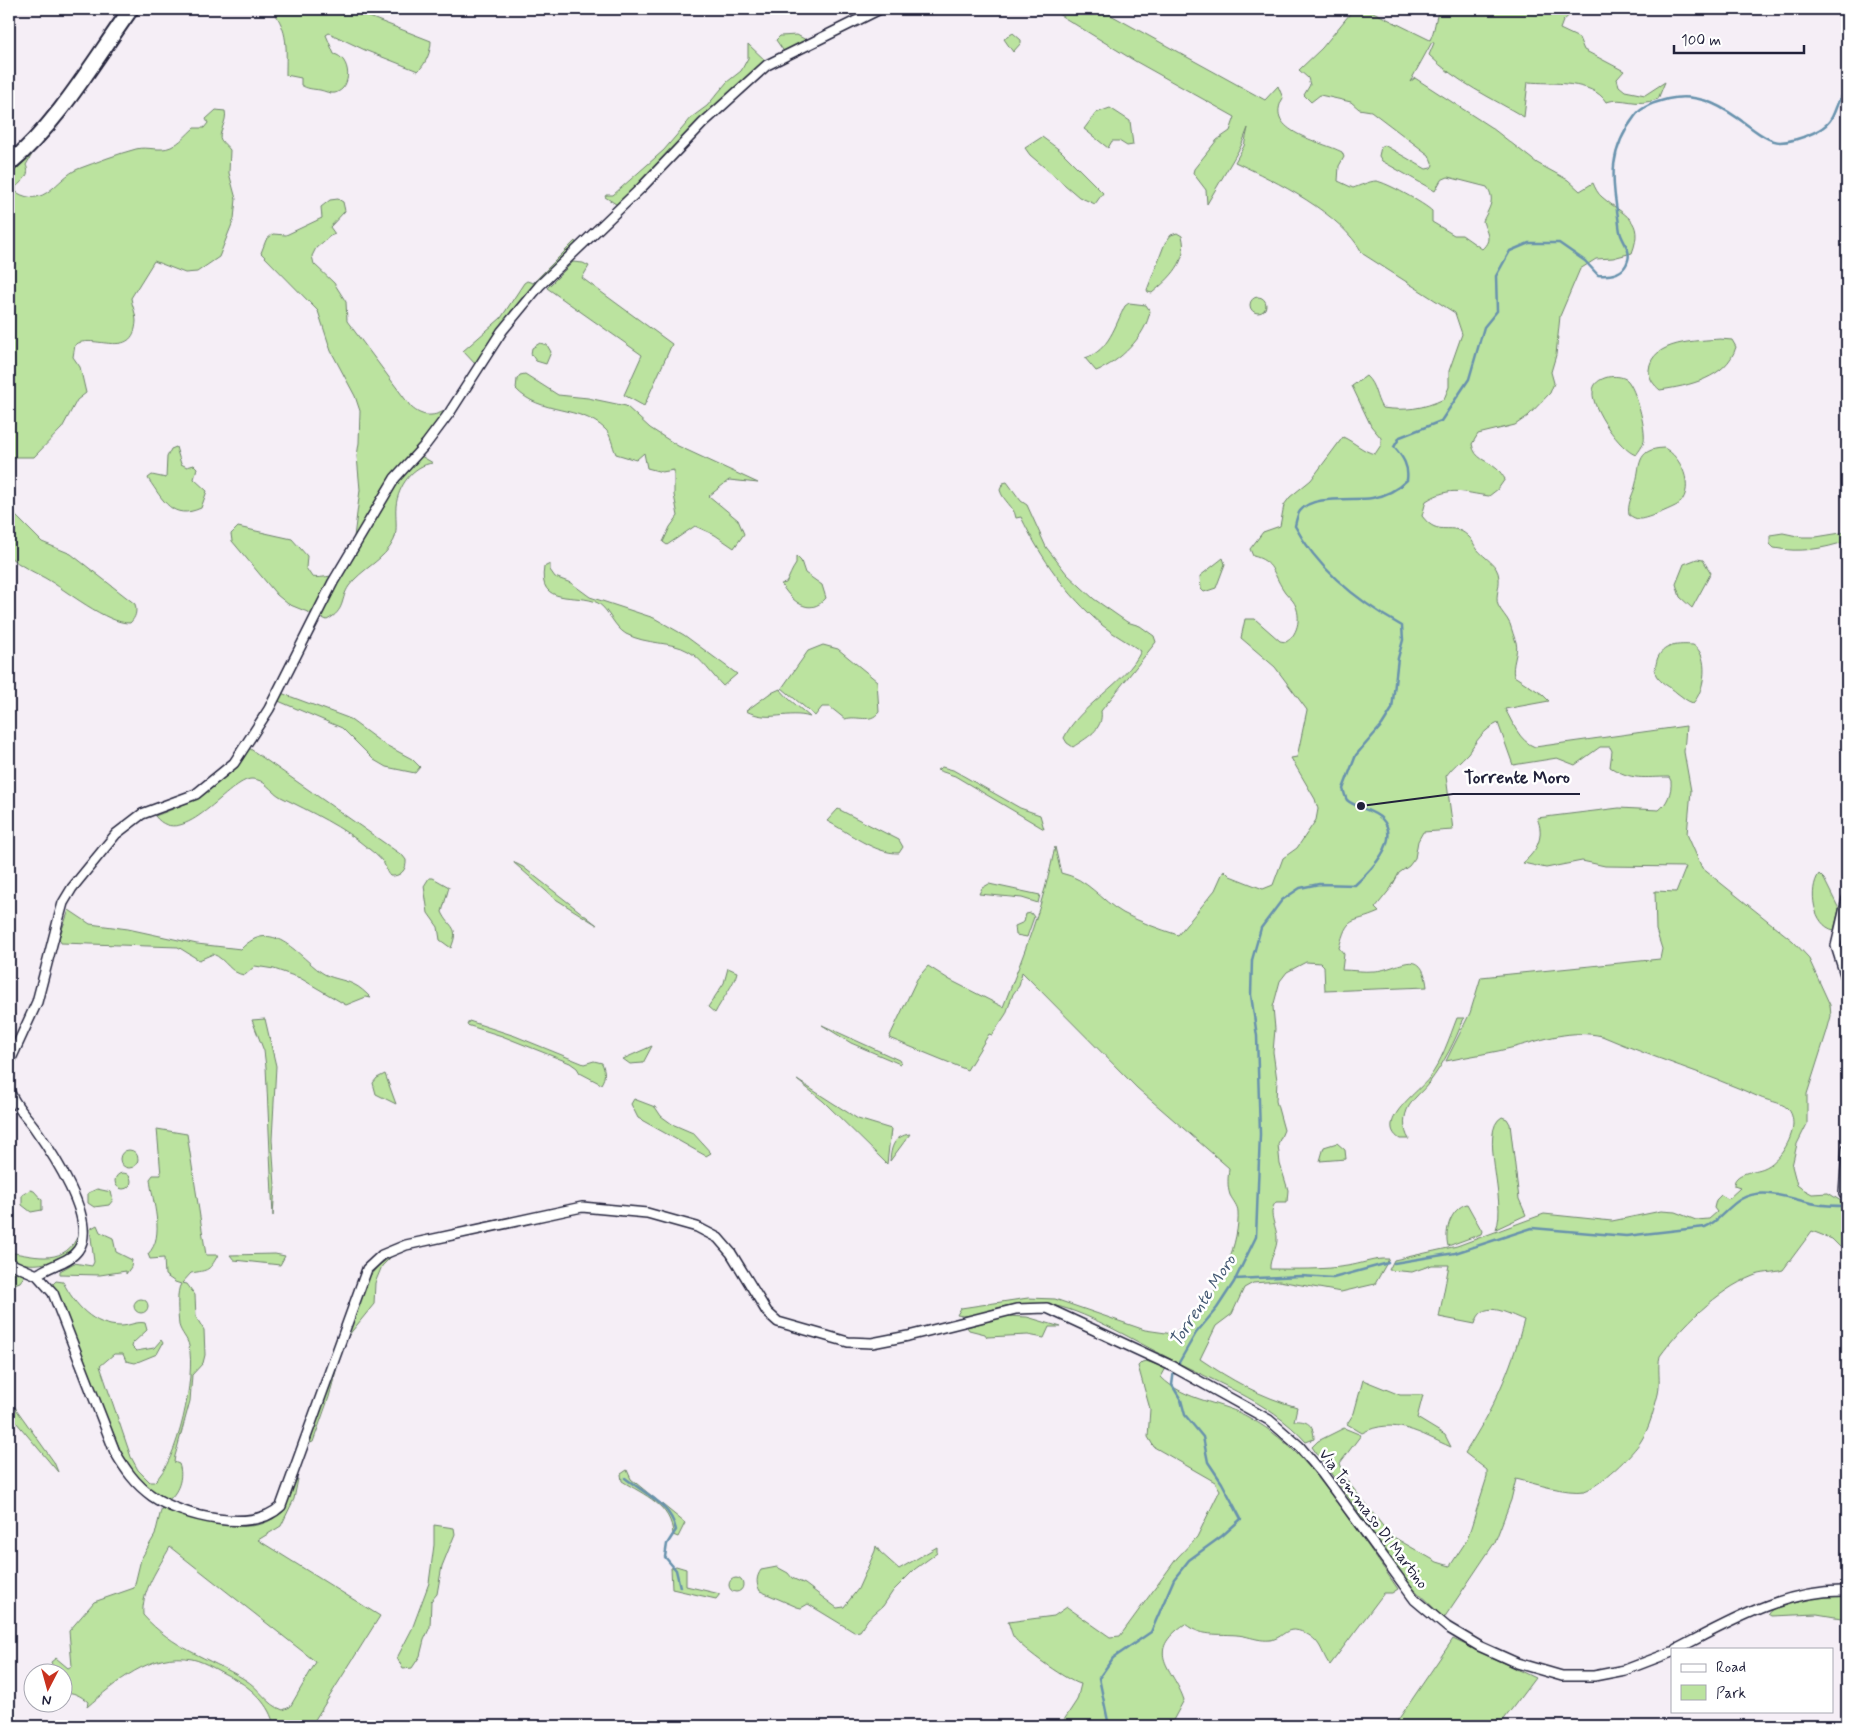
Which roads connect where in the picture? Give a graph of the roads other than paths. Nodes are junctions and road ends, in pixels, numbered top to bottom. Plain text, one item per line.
1 (131, 9) edge
2 (880, 9) edge
3 (9, 164) edge
4 (1847, 899) edge
5 (1847, 981) edge
6 (9, 1064) edge
7 (9, 1089) edge
8 (1847, 1149) edge
9 (1844, 1194) dead end
10 (9, 1264) edge
11 (37, 1275) junction
12 (1847, 1591) edge
13 (1680, 1648) edge
14 (1671, 1652) edge

1 - 3 street
2 - 6 street
4 - 5 street
7 - 11 street
8 - 9 street
10 - 11 street
11 - 14 street, Via Tommaso Di Martino
12 - 13 street

